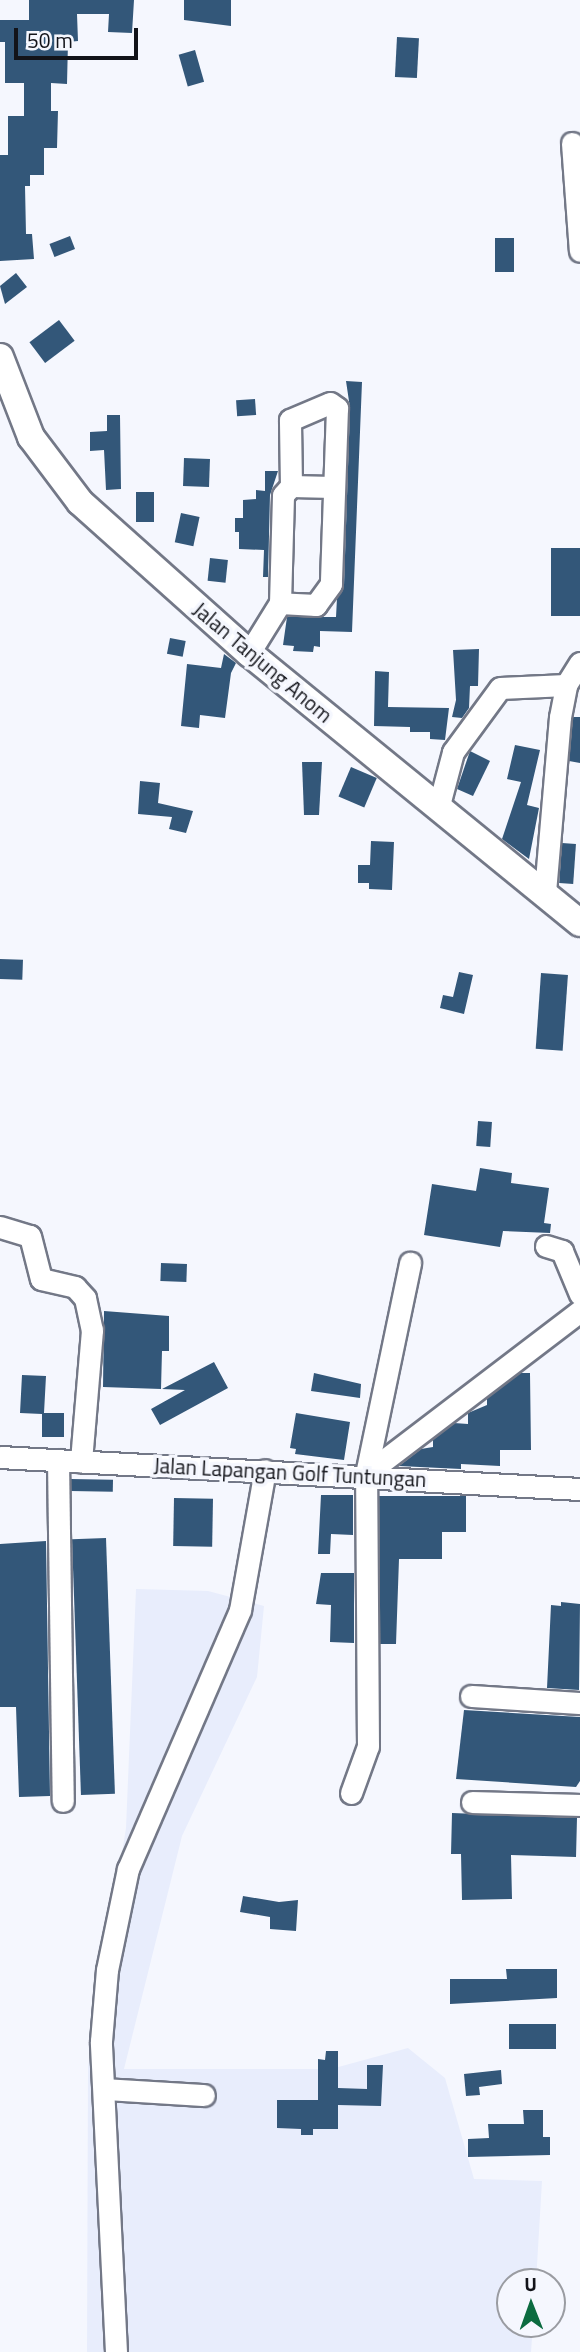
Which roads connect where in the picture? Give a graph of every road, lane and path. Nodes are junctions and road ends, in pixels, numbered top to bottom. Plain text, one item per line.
1 (572, 143) dead end
2 (580, 251) edge
3 (0, 357) edge
4 (291, 486) junction
5 (333, 487) junction
6 (281, 603) junction
7 (249, 653) junction
8 (580, 663) edge
9 (566, 685) junction
10 (439, 805) junction
11 (545, 892) junction
12 (580, 923) edge
13 (0, 1227) edge
14 (546, 1247) dead end
15 (410, 1263) dead end
16 (580, 1294) edge
17 (580, 1311) edge
18 (0, 1457) edge
19 (58, 1460) junction
20 (81, 1462) junction
21 (265, 1470) junction
22 (366, 1474) junction
23 (580, 1489) edge
24 (471, 1696) dead end
25 (580, 1703) edge
26 (352, 1793) dead end
27 (63, 1801) dead end
28 (472, 1802) dead end
29 (580, 1805) edge
30 (105, 2089) junction
31 (204, 2095) dead end
32 (116, 2352) edge

1 - 2 street
3 - 7 main road, Jalan Tanjung Anom
4 - 5 street
4 - 5 street
4 - 6 street
5 - 6 street
6 - 7 street
7 - 10 main road, Jalan Tanjung Anom
8 - 9 street
9 - 10 street
9 - 11 street
10 - 11 main road, Jalan Tanjung Anom
11 - 12 main road, Jalan Tanjung Anom
13 - 20 street
14 - 16 street
15 - 22 street
17 - 22 street
18 - 19 street, Jalan Lapangan Golf Tuntungan
19 - 20 street, Jalan Lapangan Golf Tuntungan
19 - 27 street
20 - 21 street, Jalan Lapangan Golf Tuntungan
21 - 22 street, Jalan Lapangan Golf Tuntungan
21 - 30 street
22 - 23 street, Jalan Lapangan Golf Tuntungan
22 - 26 street
24 - 25 street
28 - 29 street
30 - 31 street
30 - 32 street

